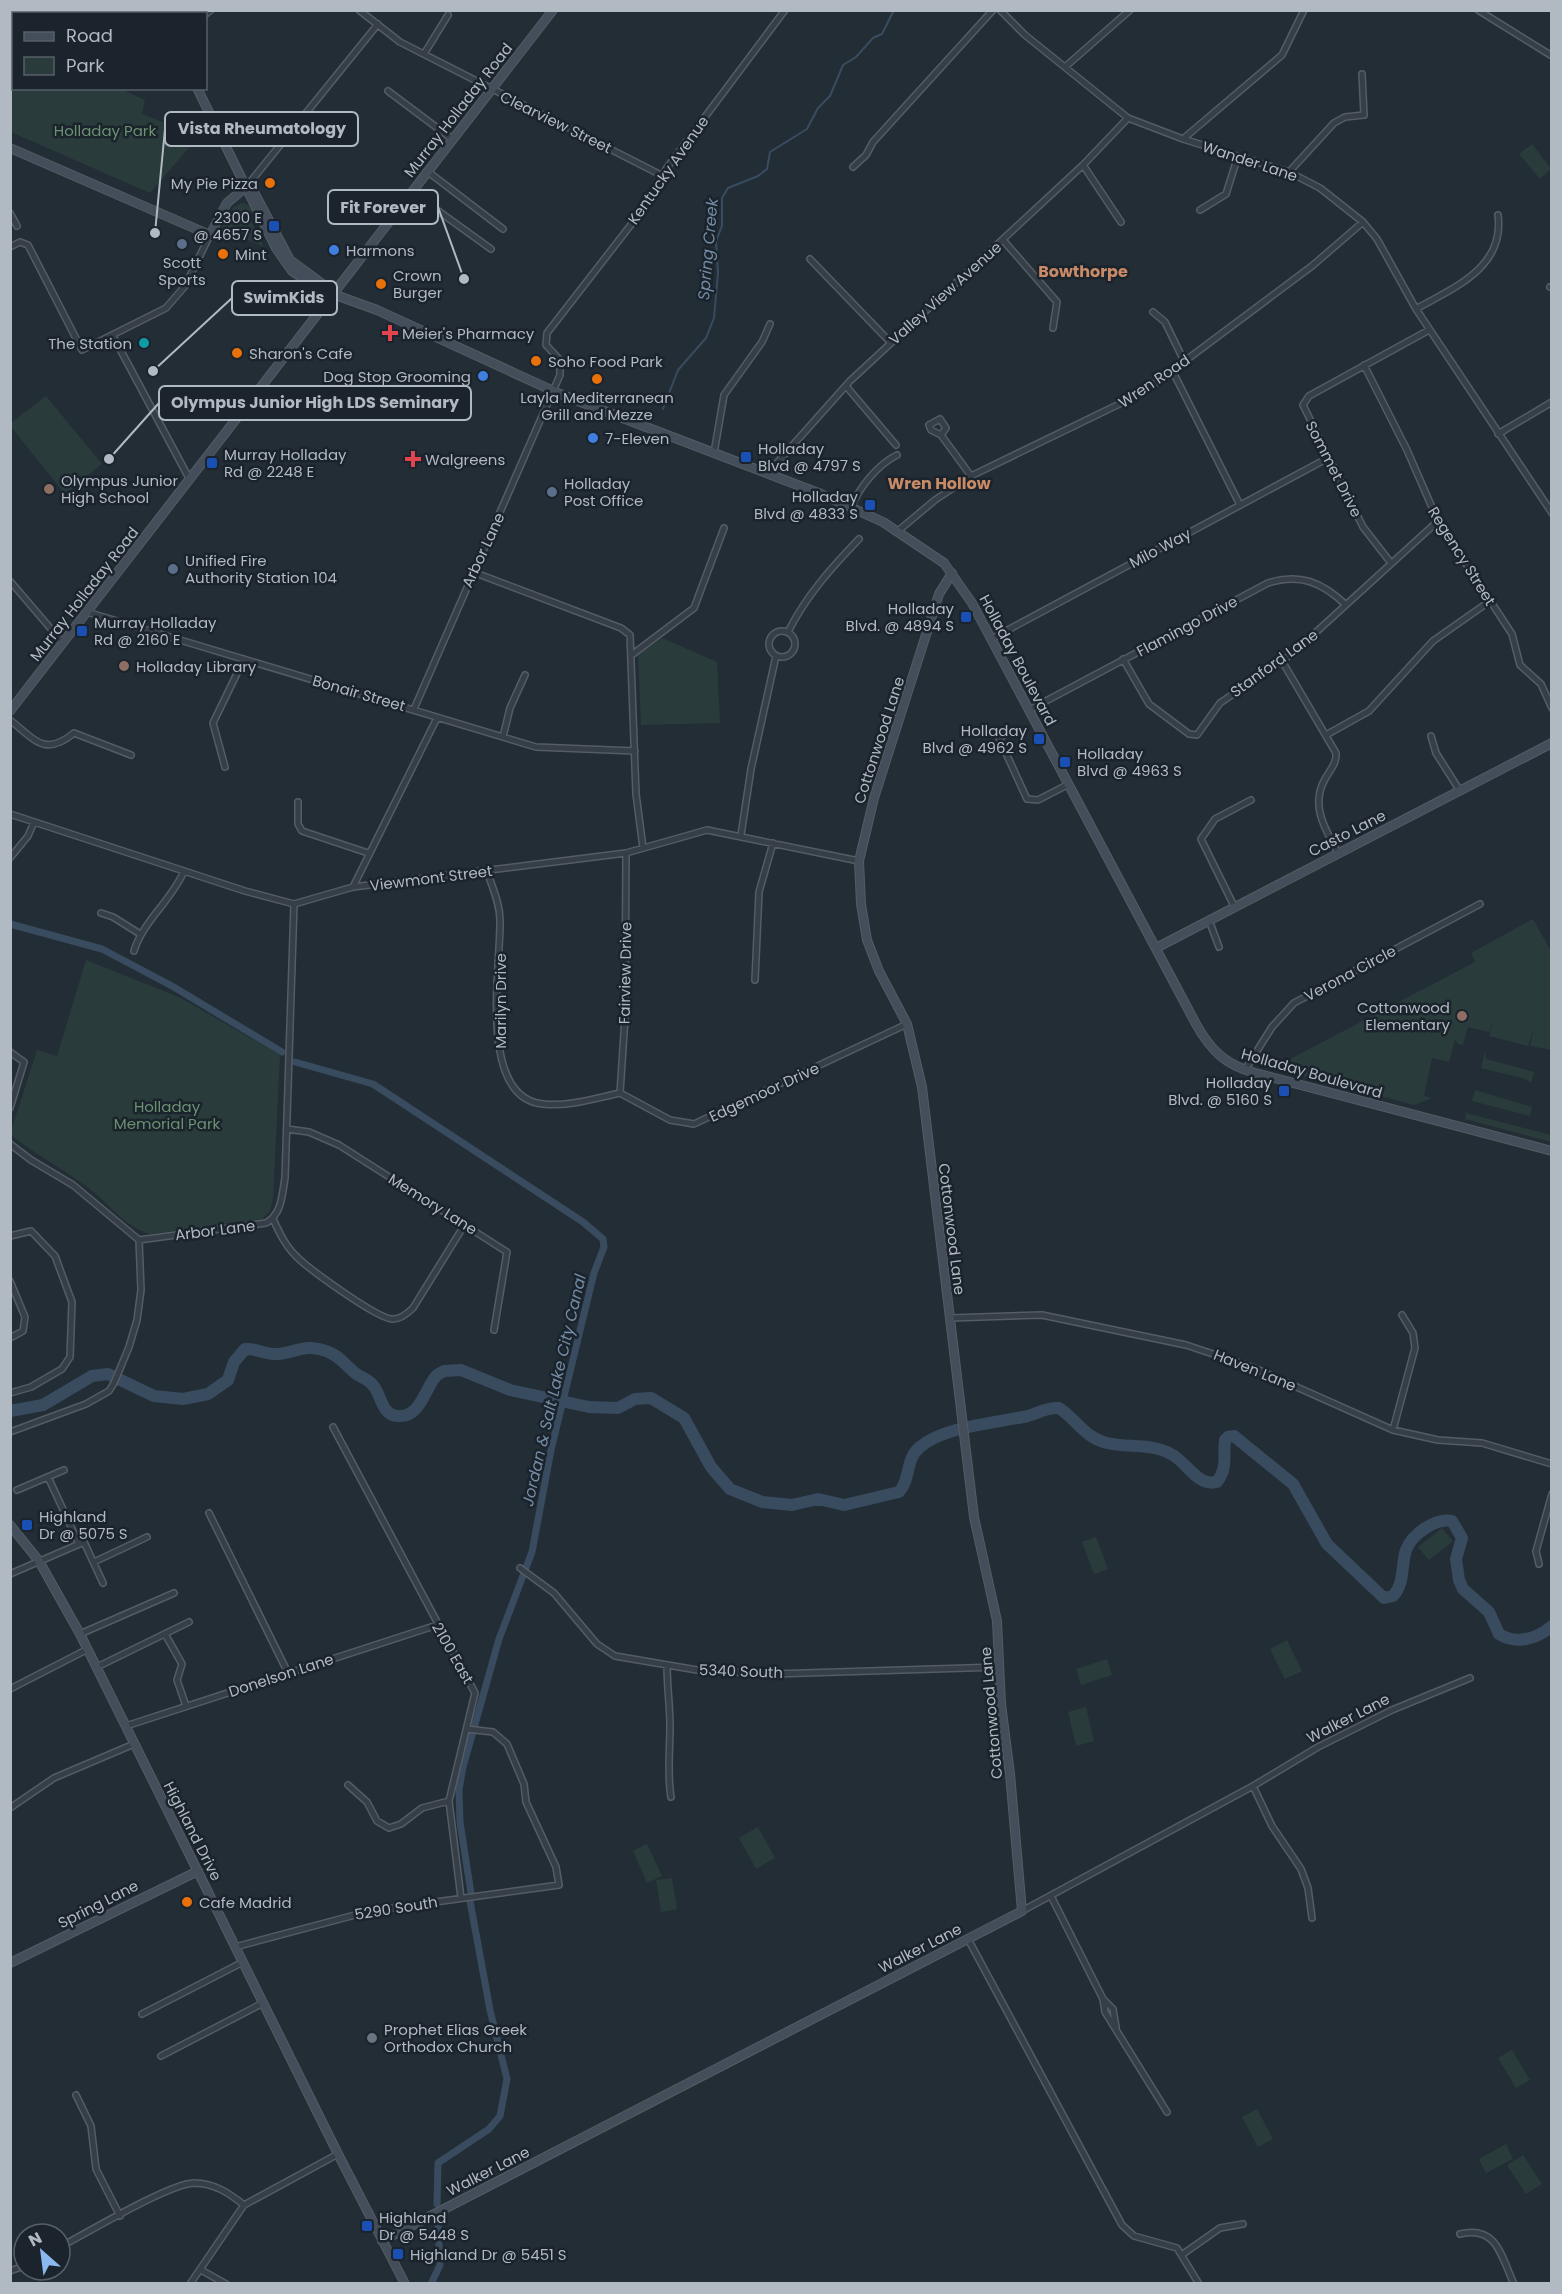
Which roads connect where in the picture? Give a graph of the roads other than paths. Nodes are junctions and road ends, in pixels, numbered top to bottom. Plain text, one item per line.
1 (359, 10) edge
2 (553, 10) edge
3 (785, 10) edge
4 (993, 10) edge
5 (1000, 10) edge
6 (1131, 10) edge
7 (1304, 10) edge
8 (1478, 10) edge
9 (448, 15) dead end
10 (378, 24) junction
11 (424, 54) junction
12 (1551, 56) edge
13 (1065, 68) junction
14 (1362, 74) dead end
15 (198, 90) edge
16 (491, 90) junction
17 (388, 91) dead end
18 (1128, 118) junction
19 (452, 139) junction
20 (1183, 139) junction
21 (10, 148) edge
22 (1238, 156) junction
23 (1083, 165) junction
24 (853, 167) dead end
25 (428, 171) junction
26 (1289, 172) junction
27 (663, 176) junction
28 (247, 186) junction
29 (412, 192) junction
30 (1200, 210) dead end
31 (10, 213) edge
32 (1498, 215) dead end
33 (1120, 222) dead end
34 (1363, 222) junction
35 (17, 226) dead end
36 (503, 229) dead end
37 (210, 235) junction
38 (1003, 240) junction
39 (10, 247) edge
40 (491, 249) dead end
41 (810, 259) dead end
42 (333, 292) junction
43 (1416, 309) junction
44 (1153, 312) dead end
45 (770, 324) dead end
46 (1053, 328) dead end
47 (1429, 330) junction
48 (113, 336) junction
49 (891, 342) junction
50 (1184, 361) junction
51 (1364, 365) junction
52 (1172, 370) junction
53 (846, 386) junction
54 (554, 392) junction
55 (1551, 402) edge
56 (1498, 434) junction
57 (941, 435) dead end
58 (896, 445) dead end
59 (714, 453) junction
60 (897, 455) dead end
61 (1328, 458) junction
62 (768, 473) junction
63 (971, 476) junction
64 (190, 480) junction
65 (1551, 500) edge
66 (1546, 504) junction
67 (1240, 505) junction
68 (851, 507) junction
69 (1551, 513) edge
70 (1438, 521) junction
71 (724, 528) dead end
72 (898, 531) junction
73 (859, 539) dead end
74 (1391, 563) junction
75 (473, 572) junction
76 (952, 573) junction
77 (10, 581) edge
78 (1490, 601) junction
79 (1346, 604) junction
80 (87, 612) junction
81 (788, 632) junction
82 (991, 639) junction
83 (63, 643) junction
84 (633, 654) junction
85 (776, 656) junction
86 (244, 659) junction
87 (1123, 659) junction
88 (1282, 661) junction
89 (525, 675) dead end
90 (1551, 708) edge
91 (414, 709) junction
92 (1029, 710) junction
93 (10, 711) edge
94 (437, 718) junction
95 (10, 720) edge
96 (1009, 732) dead end
97 (1326, 735) junction
98 (1431, 736) dead end
99 (502, 737) junction
100 (1551, 743) edge
101 (635, 751) junction
102 (131, 755) dead end
103 (225, 767) dead end
104 (1069, 784) junction
105 (1460, 791) junction
106 (1251, 801) dead end
107 (298, 802) dead end
108 (10, 814) edge
109 (34, 822) junction
110 (741, 835) junction
111 (773, 843) junction
112 (643, 848) junction
113 (368, 853) junction
114 (626, 853) junction
115 (1338, 853) junction
116 (10, 858) edge
117 (860, 861) junction
118 (184, 871) junction
119 (487, 871) junction
120 (353, 887) junction
121 (294, 904) junction
122 (1480, 904) dead end
123 (1234, 906) junction
124 (101, 913) dead end
125 (1209, 920) junction
126 (140, 934) junction
127 (1219, 947) dead end
128 (1156, 948) junction
129 (134, 951) dead end
130 (755, 980) dead end
131 (907, 1024) junction
132 (10, 1052) edge
133 (1245, 1070) junction
134 (620, 1094) junction
135 (10, 1108) edge
136 (287, 1129) junction
137 (10, 1144) edge
138 (1551, 1151) edge
139 (273, 1219) junction
140 (465, 1224) junction
141 (10, 1236) edge
142 (139, 1240) junction
143 (10, 1281) edge
144 (1402, 1315) dead end
145 (950, 1318) junction
146 (495, 1330) dead end
147 (10, 1338) edge
148 (10, 1393) edge
149 (333, 1427) dead end
150 (1393, 1430) junction
151 (10, 1432) edge
152 (1551, 1464) edge
153 (64, 1470) dead end
154 (48, 1477) junction
155 (17, 1490) dead end
156 (1551, 1494) edge
157 (209, 1513) dead end
158 (10, 1525) edge
159 (147, 1537) dead end
160 (79, 1544) junction
161 (39, 1561) junction
162 (94, 1562) junction
163 (1539, 1564) dead end
164 (520, 1568) dead end
165 (10, 1574) edge
166 (103, 1583) dead end
167 (174, 1593) dead end
168 (189, 1623) dead end
169 (437, 1625) junction
170 (80, 1634) junction
171 (165, 1634) junction
172 (88, 1649) junction
173 (668, 1665) junction
174 (999, 1666) junction
175 (97, 1667) junction
176 (288, 1673) junction
177 (1470, 1678) dead end
178 (10, 1689) edge
179 (186, 1706) junction
180 (126, 1726) junction
181 (472, 1729) junction
182 (134, 1744) junction
183 (348, 1785) dead end
184 (1252, 1786) junction
185 (671, 1797) dead end
186 (449, 1801) junction
187 (10, 1808) edge
188 (198, 1870) junction
189 (1052, 1896) junction
190 (461, 1898) junction
191 (1022, 1911) junction
192 (1312, 1918) dead end
193 (968, 1939) junction
194 (235, 1947) junction
195 (243, 1962) junction
196 (10, 1964) edge
197 (264, 2003) junction
198 (142, 2014) dead end
199 (160, 2056) dead end
200 (76, 2095) dead end
201 (1167, 2112) dead end
202 (338, 2154) junction
203 (244, 2205) junction
204 (120, 2216) junction
205 (1243, 2224) dead end
206 (1460, 2234) dead end
207 (72, 2241) edge
208 (382, 2241) junction
209 (1183, 2254) junction
210 (201, 2270) junction
211 (190, 2283) edge
212 (226, 2283) edge
213 (405, 2283) edge
214 (1199, 2283) edge
215 (1514, 2283) edge

1 - 10 street, Clearview Street
2 - 16 street, Murray Holladay Road
3 - 27 street, Kentucky Avenue
4 - 24 street
5 - 13 street, Wander Lane
6 - 13 street
7 - 20 street
8 - 12 street
9 - 11 street
10 - 11 street, Clearview Street
10 - 28 street
11 - 16 street, Clearview Street
13 - 18 street, Wander Lane
14 - 26 street
15 - 28 street, Holladay Boulevard
16 - 19 street, Murray Holladay Road
16 - 27 street, Clearview Street
17 - 19 street
18 - 20 street, Wander Lane
18 - 23 street, Valley View Avenue
19 - 25 street, Murray Holladay Road
20 - 22 street, Wander Lane
21 - 37 street
22 - 26 street, Wander Lane
22 - 30 street
23 - 33 street
23 - 38 street, Valley View Avenue
25 - 29 street, Murray Holladay Road
25 - 36 street
26 - 34 street, Wander Lane
27 - 54 street, Kentucky Avenue
28 - 37 street
28 - 42 street, Holladay Boulevard
29 - 40 street
29 - 42 street, Murray Holladay Road
31 - 35 street
32 - 43 street
34 - 43 street, Wander Lane
34 - 50 street, Wren Road
37 - 48 street
38 - 46 street
38 - 49 street, Valley View Avenue
39 - 48 street
41 - 49 street
42 - 54 street, Holladay Boulevard
42 - 64 street, Murray Holladay Road
43 - 47 street, Wander Lane
44 - 50 street
45 - 59 street
47 - 51 street, Sommet Drive
47 - 56 street, Wander Lane
48 - 64 street
49 - 53 street, Valley View Avenue
50 - 52 street, Wren Road
51 - 61 street, Sommet Drive
51 - 70 street, Regency Street
52 - 63 street, Wren Road
52 - 67 street
53 - 58 street
53 - 62 street, Valley View Avenue
54 - 59 street, Holladay Boulevard
54 - 75 street, Arbor Lane
55 - 56 street
56 - 66 street, Wander Lane
57 - 63 street
59 - 62 street, Holladay Boulevard
60 - 68 street
61 - 67 street, Milo Way
61 - 74 street, Sommet Drive
62 - 68 street, Holladay Boulevard
63 - 72 street, Wren Road
64 - 80 street, Murray Holladay Road
65 - 66 street
66 - 69 street, Wander Lane
67 - 82 street, Milo Way
68 - 72 street, Holladay Boulevard
70 - 74 street, Stanford Lane
70 - 78 street, Regency Street
71 - 84 street
72 - 76 street, Holladay Boulevard
73 - 81 street
74 - 79 street, Stanford Lane
75 - 84 street
75 - 91 street, Arbor Lane
76 - 82 street, Holladay Boulevard
76 - 117 street, Cottonwood Lane
77 - 83 street
78 - 90 street, Regency Street
78 - 97 street
79 - 87 street, Flamingo Drive
79 - 88 street, Stanford Lane
80 - 83 street, Murray Holladay Road
80 - 86 street, Bonair Street
81 - 85 street
81 - 85 street
82 - 92 street, Holladay Boulevard
83 - 93 street, Murray Holladay Road
84 - 101 street
85 - 110 street
86 - 91 street, Bonair Street
86 - 103 street
87 - 88 street, Stanford Lane
87 - 92 street, Flamingo Drive
88 - 97 street
89 - 99 street
91 - 94 street, Bonair Street
92 - 104 street, Holladay Boulevard
94 - 99 street, Bonair Street
94 - 113 street
95 - 102 street
96 - 104 street
97 - 115 street
98 - 105 street
99 - 101 street, Bonair Street
100 - 105 street, Casto Lane
101 - 112 street
104 - 128 street, Holladay Boulevard
105 - 115 street, Casto Lane
106 - 123 street
107 - 113 street
108 - 109 street
109 - 116 street
109 - 118 street
110 - 111 street, Viewmont Street
110 - 112 street, Viewmont Street
111 - 117 street, Viewmont Street
111 - 130 street
112 - 114 street, Viewmont Street
113 - 120 street
114 - 119 street, Viewmont Street
114 - 134 street, Fairview Drive
115 - 123 street, Casto Lane
117 - 131 street, Cottonwood Lane
118 - 121 street
118 - 126 street
119 - 120 street, Viewmont Street
119 - 134 street, Marilyn Drive
120 - 121 street, Viewmont Street
121 - 136 street, Arbor Lane
122 - 133 street, Verona Circle
123 - 125 street, Casto Lane
124 - 126 street
125 - 127 street
125 - 128 street, Casto Lane
126 - 129 street
128 - 133 street, Holladay Boulevard
131 - 134 street, Edgemoor Drive
131 - 145 street, Cottonwood Lane
132 - 135 street
133 - 138 street, Holladay Boulevard
136 - 139 street, Arbor Lane
136 - 140 street, Memory Lane
137 - 142 street
139 - 140 street
139 - 142 street, Arbor Lane
140 - 146 street, Memory Lane
141 - 148 street
142 - 151 street
143 - 147 street
144 - 150 street
145 - 150 street, Haven Lane
145 - 174 street, Cottonwood Lane
149 - 169 street, 2100 East
150 - 152 street, Haven Lane
153 - 154 street
154 - 155 street
154 - 160 street
156 - 163 street
157 - 176 street
158 - 161 street, Highland Drive
159 - 162 street
160 - 161 street
160 - 162 street
161 - 165 street
161 - 170 street, Highland Drive
162 - 166 street
164 - 173 street, 5340 South
167 - 170 street
168 - 171 street
169 - 176 street, Donelson Lane
169 - 181 street, 2100 East
170 - 172 street, Highland Drive
171 - 175 street
171 - 179 street
172 - 175 street, Highland Drive
172 - 178 street
173 - 174 street, 5340 South
173 - 185 street
174 - 191 street, Cottonwood Lane
175 - 180 street, Highland Drive
176 - 179 street, Donelson Lane
177 - 184 street, Walker Lane
179 - 180 street, Donelson Lane
180 - 182 street, Highland Drive
181 - 186 street, 2100 East
181 - 190 street, 5290 South
182 - 187 street
182 - 188 street, Highland Drive
183 - 186 street
184 - 189 street, Walker Lane
184 - 192 street
186 - 190 street, 2100 East
188 - 194 street, Highland Drive
188 - 196 street, Spring Lane
189 - 191 street, Walker Lane
189 - 201 street
190 - 194 street, 5290 South
191 - 193 street, Walker Lane
193 - 208 street, Walker Lane
193 - 209 street
194 - 195 street, Highland Drive
195 - 197 street, Highland Drive
195 - 198 street
197 - 199 street
197 - 202 street, Highland Drive
200 - 204 street
202 - 203 street
202 - 208 street, Highland Drive
203 - 204 street
203 - 210 street
204 - 207 street
205 - 209 street
206 - 215 street
208 - 213 street, Highland Drive
209 - 214 street
210 - 211 street
210 - 212 street

